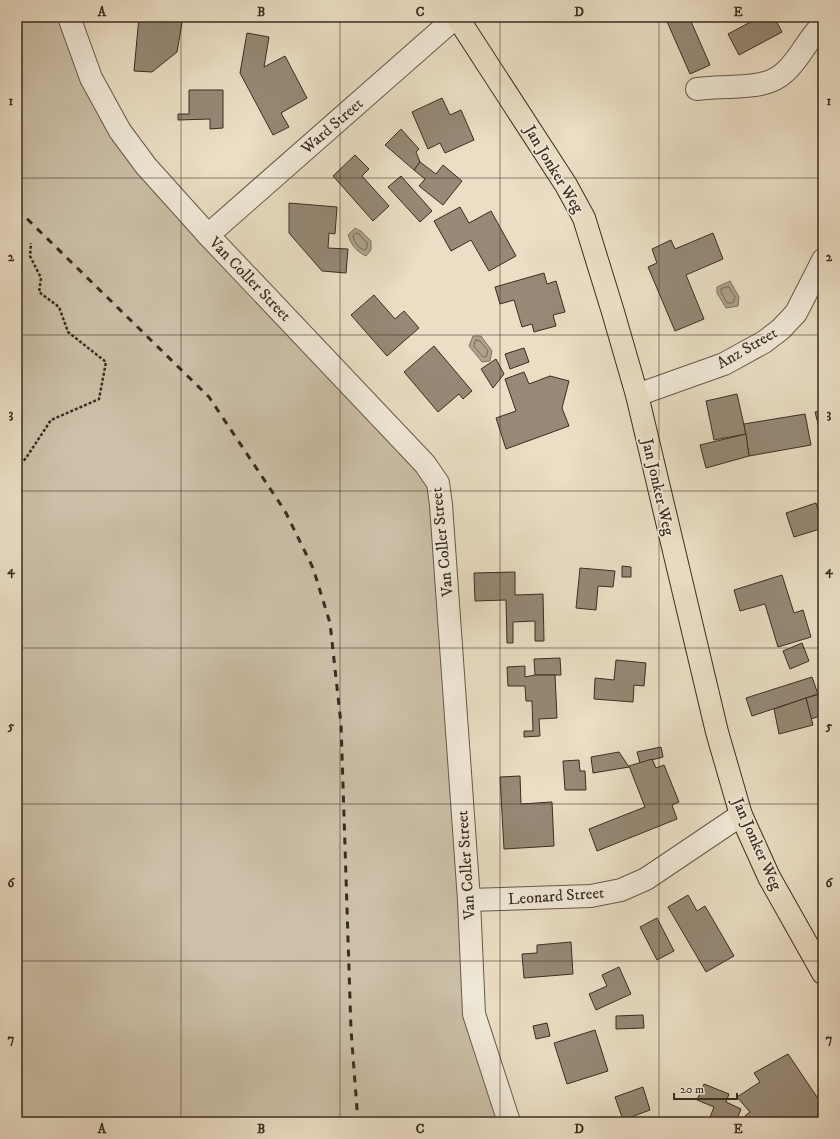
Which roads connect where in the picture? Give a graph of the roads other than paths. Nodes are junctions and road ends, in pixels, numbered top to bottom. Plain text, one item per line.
1 (69, 17) edge
2 (457, 17) edge
3 (823, 24) edge
4 (697, 89) dead end
5 (208, 235) junction
6 (823, 260) edge
7 (637, 395) junction
8 (741, 816) junction
9 (468, 900) junction
10 (823, 973) edge
11 (509, 1122) edge

1 - 5 street, Van Coller Street
2 - 5 street, Ward Street
2 - 7 main road, Jan Jonker Weg
3 - 4 street
5 - 9 street, Van Coller Street
6 - 7 street, Anz Street
7 - 8 main road, Jan Jonker Weg
8 - 9 street, Leonard Street
8 - 10 main road, Jan Jonker Weg
9 - 11 street, Van Coller Street

